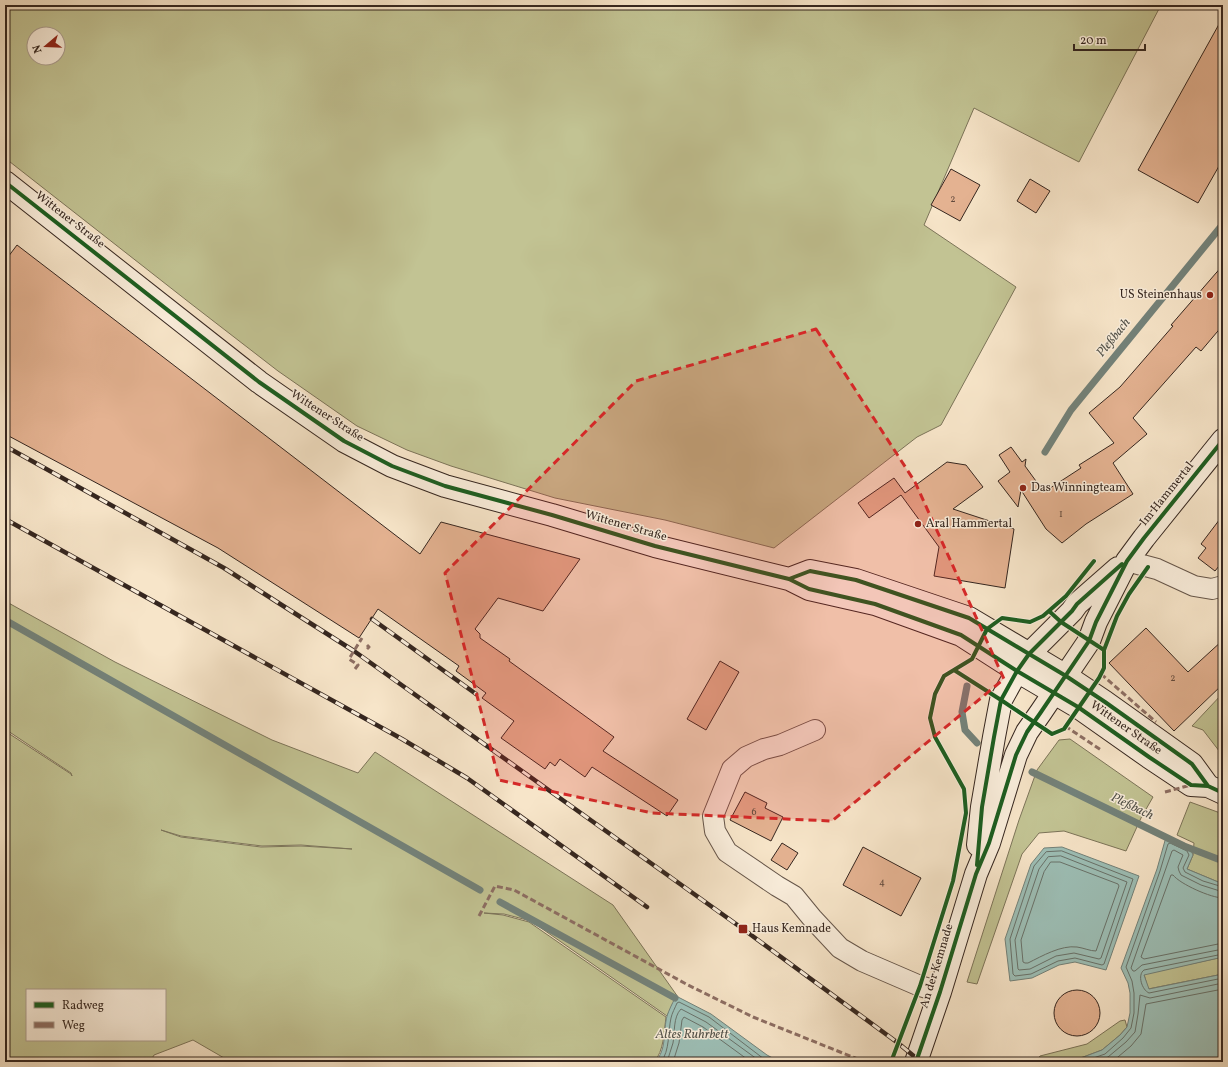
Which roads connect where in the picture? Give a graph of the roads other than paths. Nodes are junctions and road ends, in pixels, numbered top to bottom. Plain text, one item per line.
1 (5, 182) edge
2 (1223, 440) edge
3 (1127, 561) junction
4 (1223, 586) edge
5 (1023, 662) junction
6 (1060, 684) junction
7 (815, 730) dead end
8 (1216, 789) edge
9 (976, 874) junction
10 (940, 992) junction
11 (916, 1062) edge

1 - 5 main road, Wittener Straße
2 - 3 main road, Im Hammertal
3 - 4 street
3 - 5 main road, Im Hammertal
3 - 6 main road, Im Hammertal
5 - 6 main road, Wittener Straße
5 - 9 main road, An der Kemnade
6 - 8 main road, Wittener Straße
6 - 9 main road, An der Kemnade
7 - 10 street, An der Kemnade
9 - 10 main road, An der Kemnade
10 - 11 main road, An der Kemnade

